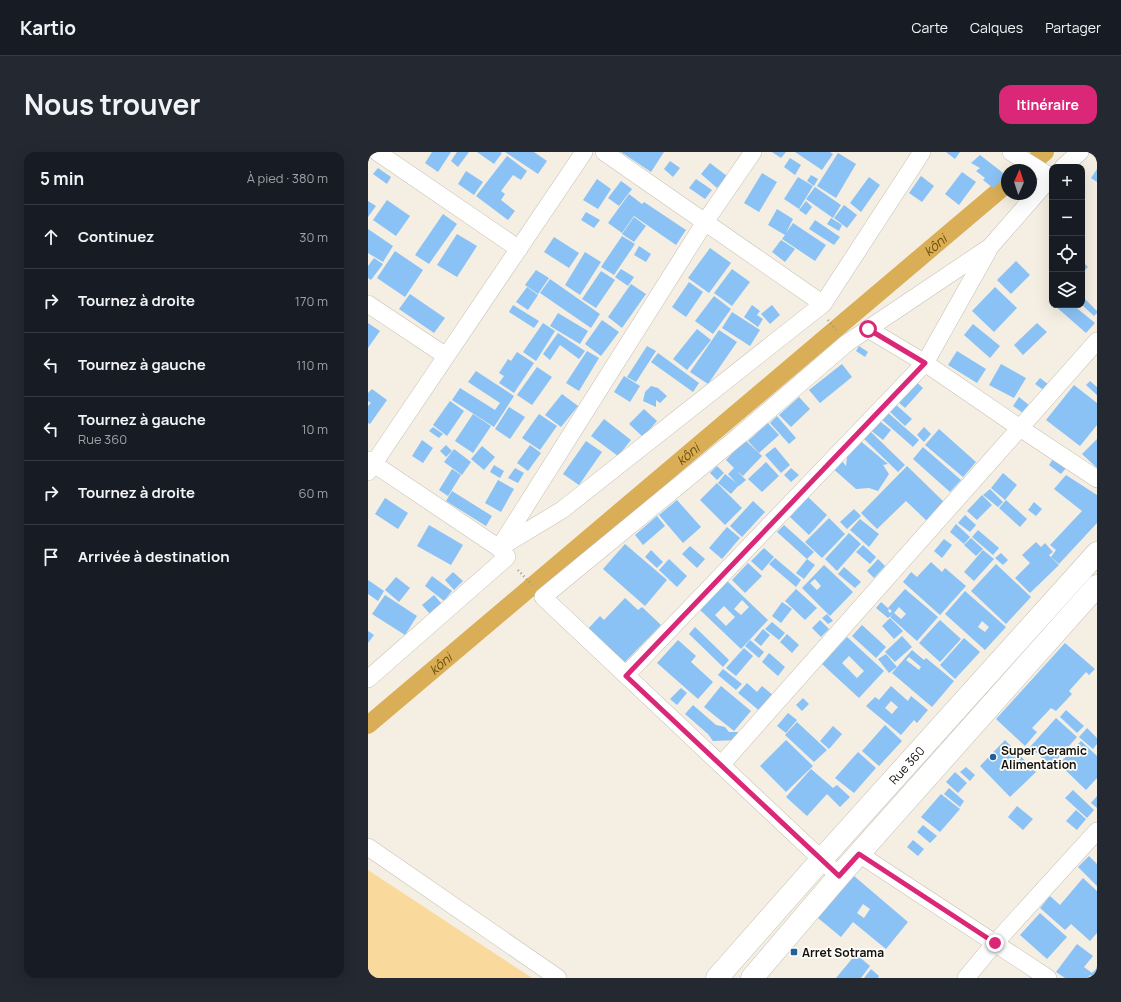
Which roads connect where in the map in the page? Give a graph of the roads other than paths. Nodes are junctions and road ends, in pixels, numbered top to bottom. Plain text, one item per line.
1 (377, 152) edge
2 (584, 152) edge
3 (604, 152) edge
4 (753, 152) edge
5 (922, 152) edge
6 (1011, 152) edge
7 (1080, 152) edge
8 (1064, 164) edge
9 (1049, 172) edge
10 (1049, 177) edge
11 (705, 222) junction
12 (990, 247) junction
13 (519, 249) junction
14 (368, 304) edge
15 (823, 304) junction
16 (868, 329) junction
17 (1097, 341) edge
18 (446, 356) junction
19 (925, 363) junction
20 (1020, 428) junction
21 (370, 465) edge
22 (1097, 479) edge
23 (499, 548) junction
24 (1097, 553) edge
25 (1097, 586) edge
26 (626, 676) junction
27 (368, 679) edge
28 (721, 765) junction
29 (1097, 831) edge
30 (368, 847) edge
31 (859, 854) junction
32 (821, 860) junction
33 (839, 876) junction
34 (995, 943) junction
35 (558, 978) edge
36 (717, 978) edge
37 (752, 978) edge
38 (966, 978) edge
39 (1048, 978) edge

1 - 13 street
2 - 13 street
3 - 11 street
4 - 11 street
5 - 15 street
6 - 9 street
7 - 8 street
10 - 12 street
11 - 15 street
11 - 23 street
12 - 16 street
12 - 19 street
13 - 18 street
14 - 18 street
15 - 23 street
16 - 19 street
16 - 26 street
17 - 20 street
18 - 21 street
19 - 20 street
19 - 26 street
20 - 22 street
20 - 28 street
21 - 23 street
23 - 27 street
24 - 32 main road, Rue 360
25 - 31 main road, Rue 360
26 - 28 street
28 - 32 street
29 - 34 street
30 - 35 street
31 - 33 main road, Rue 360
31 - 34 street
32 - 33 street
32 - 36 main road, Rue 360
33 - 37 main road, Rue 360
34 - 38 street
34 - 39 street

